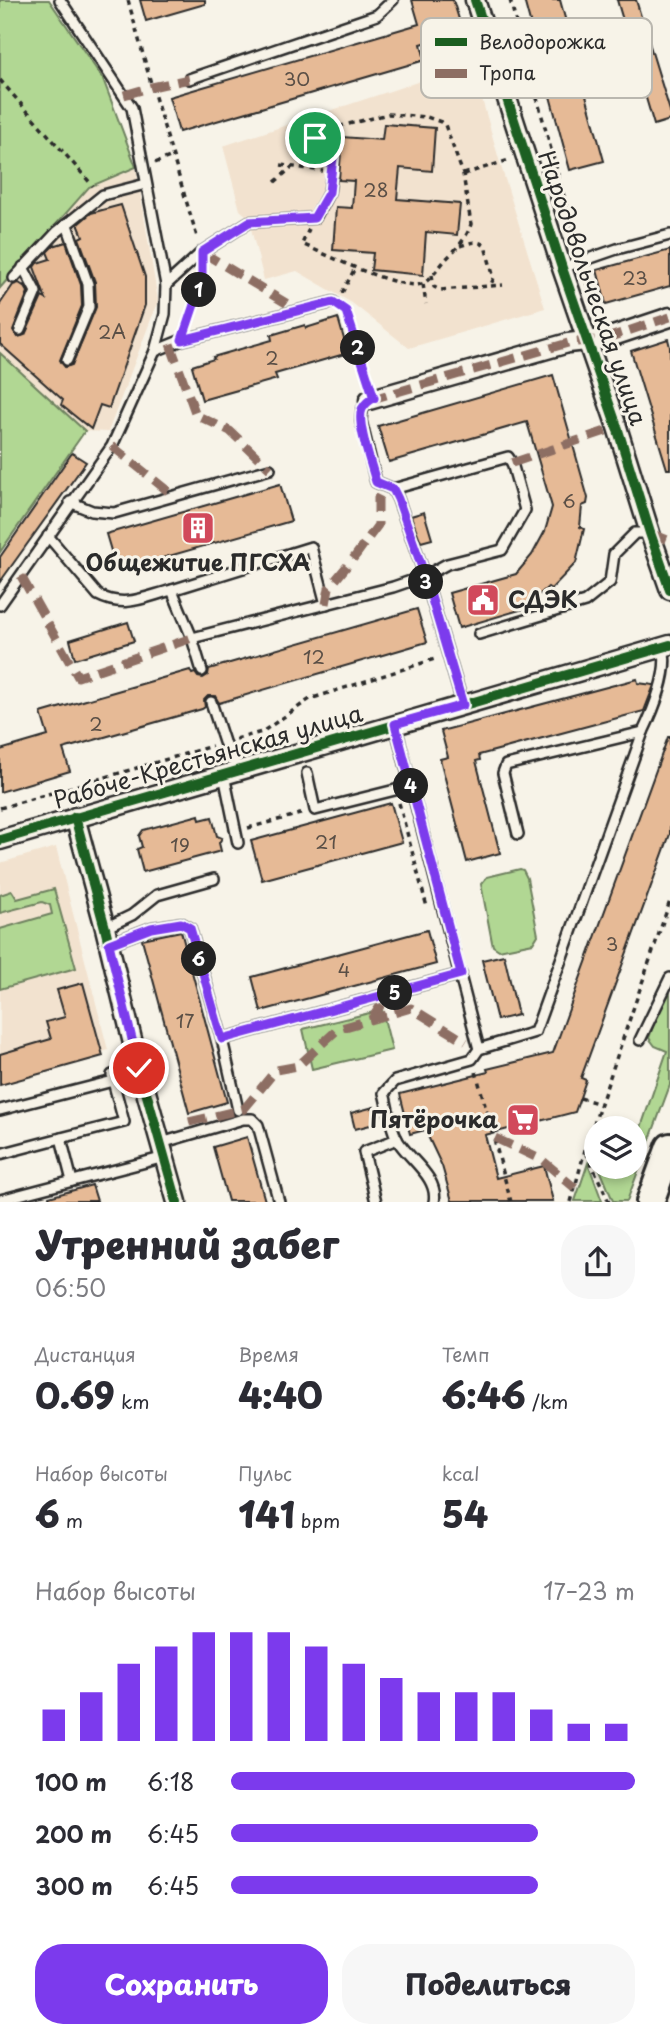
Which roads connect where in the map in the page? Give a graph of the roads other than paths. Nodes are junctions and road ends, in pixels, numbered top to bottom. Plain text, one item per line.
1 (60, 0) edge
2 (393, 0) edge
3 (475, 0) edge
4 (481, 18) edge
5 (189, 79) dead end
6 (507, 98) edge
7 (331, 179) dead end
8 (146, 184) junction
9 (67, 225) junction
10 (670, 235) edge
11 (23, 267) junction
12 (562, 268) junction
13 (14, 278) dead end
14 (166, 285) junction
15 (333, 302) road end
16 (670, 317) edge
17 (20, 330) dead end
18 (587, 340) junction
19 (155, 351) junction
20 (67, 360) dead end
21 (372, 399) joint
22 (270, 469) dead end
23 (393, 489) junction
24 (70, 502) junction
25 (650, 533) junction
26 (48, 536) junction
27 (425, 576) junction
28 (172, 590) junction
29 (670, 590) edge
30 (326, 604) junction
31 (0, 606) edge
32 (479, 634) dead end
33 (192, 638) junction
34 (667, 646) edge
35 (202, 671) dead end
36 (211, 702) dead end
37 (463, 705) junction
38 (395, 724) junction
39 (643, 732) junction
40 (231, 773) junction
41 (307, 774) dead end
42 (411, 786) junction
43 (75, 817) junction
44 (518, 834) dead end
45 (0, 840) edge
46 (238, 842) dead end
47 (214, 879) dead end
48 (107, 936) junction
49 (461, 974) junction
50 (670, 978) edge
51 (222, 1039) junction
52 (640, 1040) dead end
53 (479, 1049) junction
54 (139, 1068) junction
55 (112, 1075) dead end
56 (0, 1110) edge
57 (238, 1110) dead end
58 (61, 1138) junction
59 (397, 1139) junction
60 (670, 1147) edge
61 (163, 1150) junction
62 (0, 1154) edge
63 (72, 1181) junction
64 (0, 1200) edge
65 (177, 1202) edge
66 (278, 1202) edge
67 (376, 1202) edge
68 (434, 1202) edge
69 (650, 1202) edge

1 - 8 lane
2 - 5 lane
3 - 4 street, Народовольческая улица
6 - 12 street, Народовольческая улица
7 - 14 lane
8 - 9 lane
8 - 14 lane
9 - 11 lane
9 - 20 lane
10 - 12 lane
11 - 13 lane
11 - 17 lane
12 - 18 street, Народовольческая улица
14 - 19 lane
15 - 19 lane
16 - 18 street
18 - 21 street
18 - 25 street, Народовольческая улица
19 - 24 lane
21 - 23 lane
22 - 24 lane
23 - 27 lane
23 - 27 lane
24 - 26 lane
25 - 29 street, Народовольческая улица
25 - 32 lane
26 - 28 lane
26 - 31 lane
27 - 30 lane
27 - 37 lane
28 - 30 lane
28 - 33 lane
30 - 33 lane
33 - 35 lane
34 - 37 street, Рабоче-Крестьянская улица
34 - 39 lane
36 - 40 lane
37 - 38 street, Рабоче-Крестьянская улица
38 - 40 street, Рабоче-Крестьянская улица
38 - 42 lane
39 - 44 lane
39 - 53 lane
40 - 43 street, Рабоче-Крестьянская улица
40 - 46 lane
41 - 42 lane
42 - 49 lane
43 - 45 street, Рабоче-Крестьянская улица
43 - 48 street
47 - 48 lane
48 - 51 lane
48 - 54 street
49 - 51 lane
49 - 53 lane
50 - 52 lane
51 - 57 lane
53 - 59 lane
54 - 55 lane
54 - 61 street
56 - 58 lane
58 - 62 lane
58 - 63 lane
59 - 67 lane
59 - 68 lane
60 - 69 main road
61 - 63 lane
61 - 65 street
61 - 66 lane
63 - 64 lane

